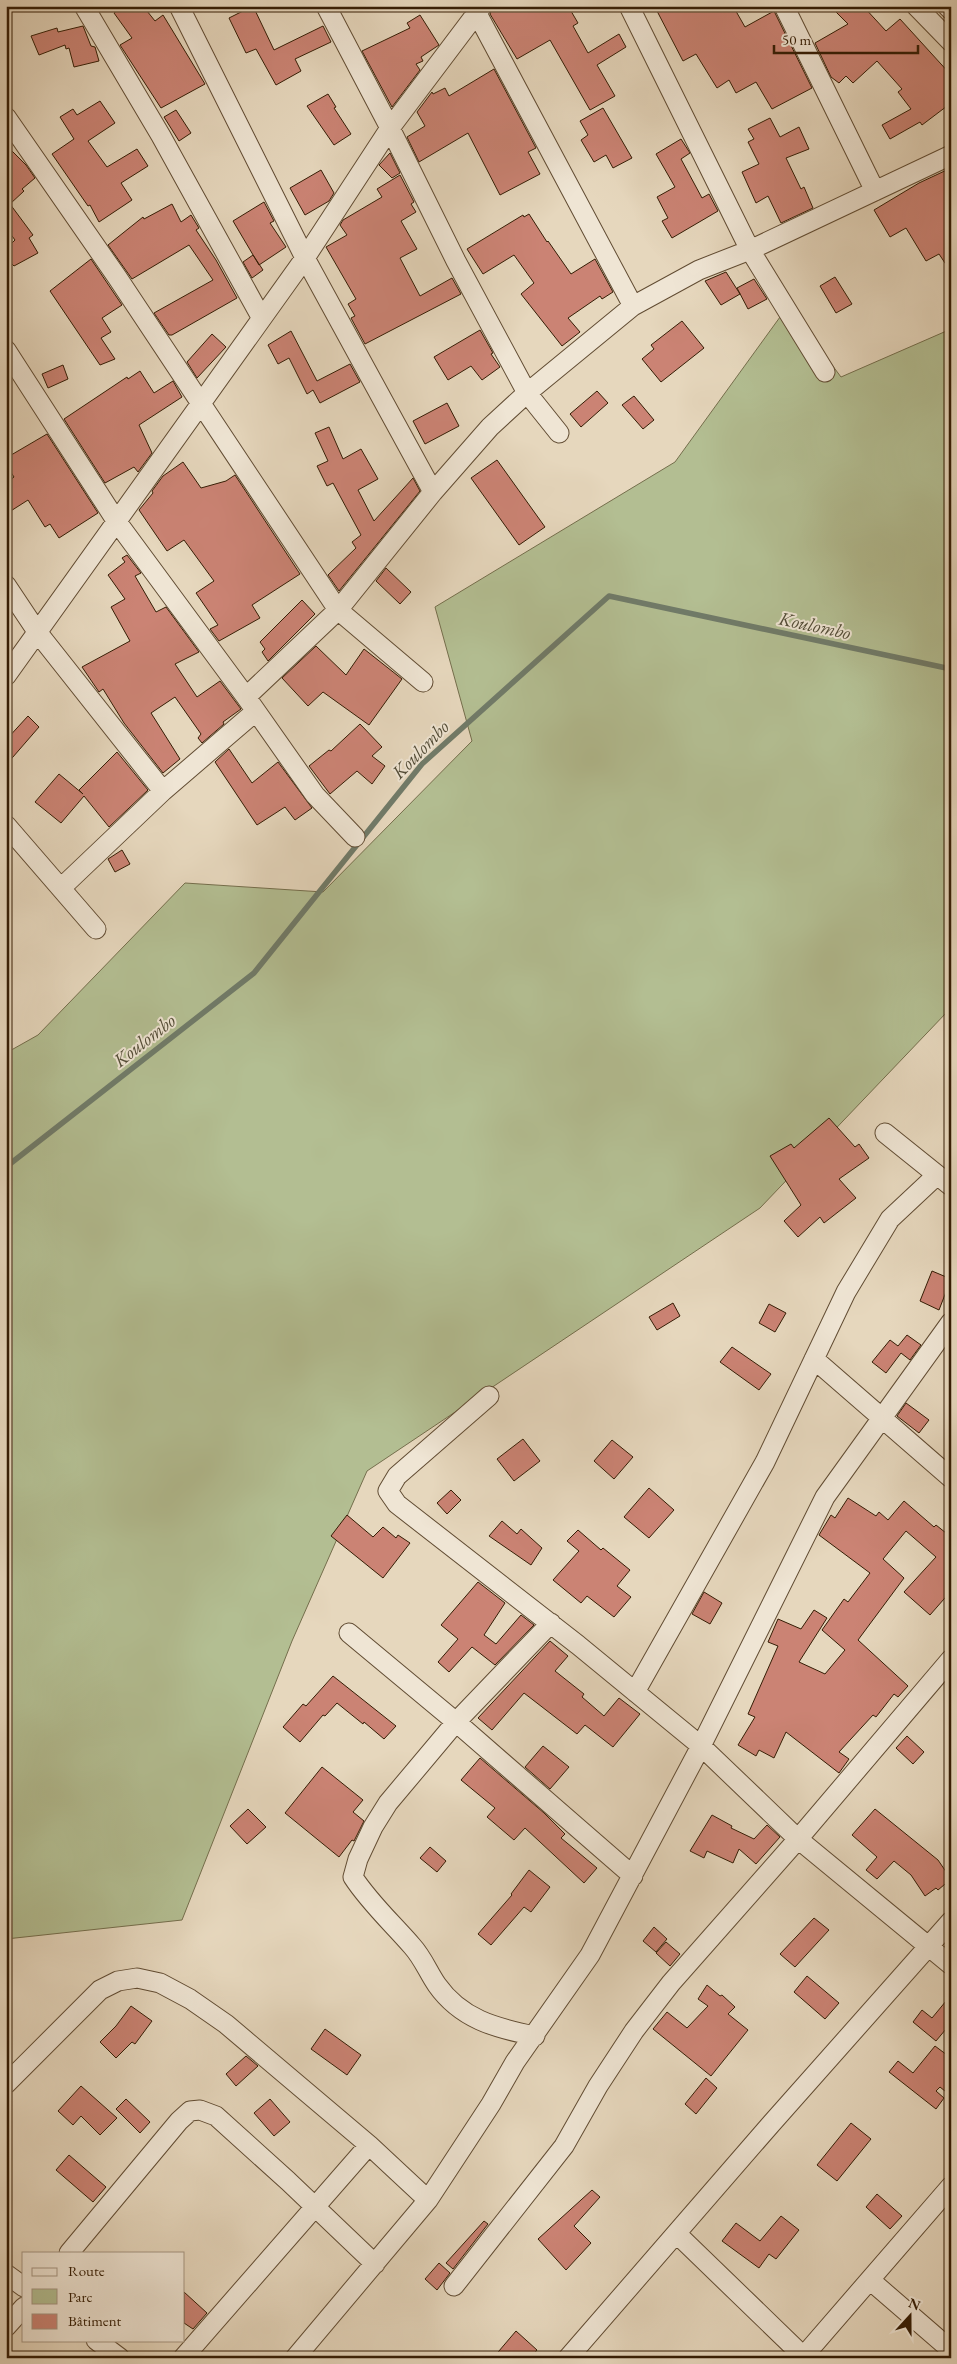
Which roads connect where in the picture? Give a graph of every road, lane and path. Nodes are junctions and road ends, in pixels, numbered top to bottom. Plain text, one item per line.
1 (84, 6) edge
2 (179, 6) edge
3 (326, 6) edge
4 (629, 6) edge
5 (784, 6) edge
6 (916, 6) edge
7 (947, 6) edge
8 (477, 9) edge
9 (951, 10) edge
10 (951, 42) edge
11 (6, 117) edge
12 (390, 128) junction
13 (951, 156) edge
14 (875, 190) junction
15 (750, 250) junction
16 (305, 258) junction
17 (632, 306) junction
18 (261, 317) junction
19 (6, 350) edge
20 (825, 372) dead end
21 (527, 394) junction
22 (200, 404) junction
23 (559, 433) dead end
24 (433, 492) junction
25 (117, 522) junction
26 (6, 585) edge
27 (338, 610) junction
28 (38, 633) junction
29 (6, 676) edge
30 (423, 682) dead end
31 (250, 704) junction
32 (163, 791) junction
33 (6, 825) edge
34 (355, 837) dead end
35 (61, 888) junction
36 (96, 929) dead end
37 (885, 1132) dead end
38 (944, 1181) edge
39 (951, 1322) edge
40 (814, 1359) junction
41 (489, 1396) dead end
42 (881, 1419) junction
43 (951, 1478) edge
44 (551, 1623) junction
45 (349, 1633) dead end
46 (951, 1659) edge
47 (635, 1692) junction
48 (456, 1722) junction
49 (701, 1746) junction
50 (798, 1839) junction
51 (633, 1876) junction
52 (951, 1921) edge
53 (929, 1946) junction
54 (951, 1965) edge
55 (535, 2036) junction
56 (6, 2084) edge
57 (370, 2145) junction
58 (951, 2186) edge
59 (428, 2200) junction
60 (315, 2209) junction
61 (677, 2234) junction
62 (70, 2252) edge
63 (375, 2264) junction
64 (6, 2274) edge
65 (870, 2280) junction
66 (22, 2286) edge
67 (454, 2286) dead end
68 (22, 2309) edge
69 (6, 2327) edge
70 (99, 2342) edge
71 (951, 2350) edge
72 (803, 2357) edge
73 (120, 2358) edge
74 (184, 2358) edge
75 (295, 2358) edge
76 (568, 2358) edge

1 - 18 street
2 - 16 street
3 - 12 street
4 - 15 street
5 - 14 street
6 - 10 street
7 - 9 street
8 - 12 street
8 - 17 street
11 - 22 street
12 - 16 street
12 - 21 street
13 - 14 street
14 - 15 street
15 - 17 street
15 - 20 street
16 - 18 street
16 - 24 street
17 - 21 street
18 - 22 street
19 - 25 street
21 - 23 street
21 - 24 street
22 - 25 street
22 - 27 street
24 - 27 street
25 - 28 street
25 - 31 street
26 - 28 street
27 - 30 street
27 - 31 street
28 - 29 street
28 - 32 street
31 - 32 street
31 - 34 street
32 - 35 street
33 - 35 street
35 - 36 street
37 - 38 street
38 - 40 street
39 - 42 street
40 - 42 street
40 - 47 street
41 - 44 street
42 - 43 street
42 - 49 street
44 - 47 street
44 - 48 street
45 - 48 street
46 - 50 street
47 - 49 street
48 - 51 street
48 - 55 street
49 - 50 street
49 - 51 street
50 - 53 street
50 - 67 street
51 - 55 street
52 - 53 street
53 - 54 street
53 - 61 street
55 - 59 street
56 - 57 street
57 - 59 street
57 - 60 street
58 - 65 street
59 - 63 street
60 - 62 street
60 - 63 street
60 - 74 street
61 - 72 street
61 - 76 street
63 - 75 street
64 - 66 street
65 - 71 street
65 - 72 street
68 - 69 street
70 - 73 street

